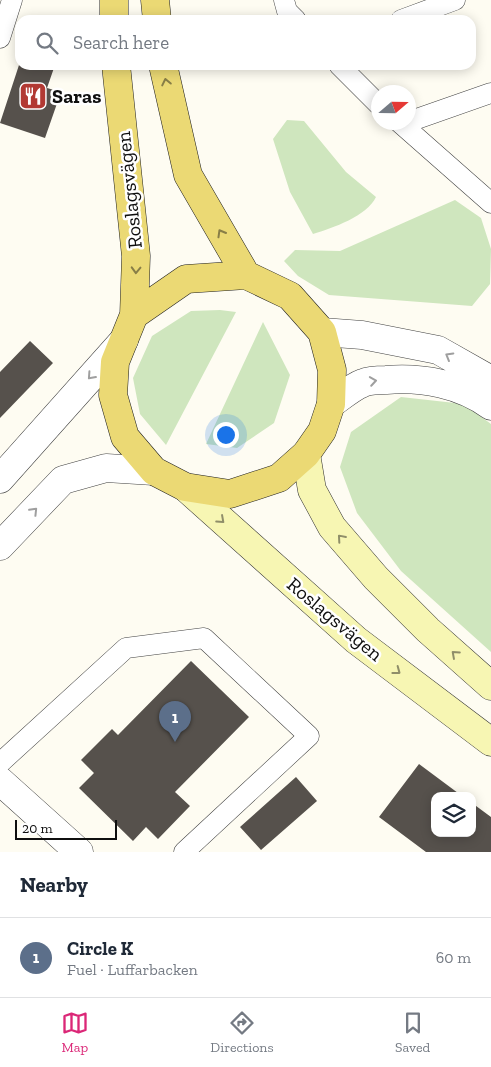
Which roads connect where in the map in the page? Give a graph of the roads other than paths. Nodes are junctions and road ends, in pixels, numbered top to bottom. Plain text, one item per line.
1 (12, 0) edge
2 (114, 0) edge
3 (154, 0) edge
4 (284, 0) edge
5 (455, 0) edge
6 (114, 15) edge
7 (156, 15) edge
8 (290, 15) edge
9 (414, 15) edge
10 (0, 38) edge
11 (117, 70) edge
12 (163, 70) edge
13 (343, 70) edge
14 (491, 93) edge
15 (371, 97) edge
16 (416, 119) edge
17 (412, 130) edge
18 (491, 203) edge
19 (246, 275) junction
20 (134, 315) junction
21 (322, 332) junction
22 (124, 340) junction
23 (488, 391) edge
24 (331, 404) junction
25 (306, 454) junction
26 (154, 471) junction
27 (0, 479) edge
28 (185, 488) junction
29 (0, 546) edge
30 (491, 686) edge
31 (491, 742) edge
32 (0, 763) edge
33 (0, 781) edge
34 (79, 852) edge
35 (184, 852) edge

1 - 10 lane
2 - 6 main road
3 - 7 main road
4 - 8 lane
5 - 9 lane
11 -> 20 main road, Roslagsvägen
19 -> 12 main road
13 - 15 lane
14 - 16 lane
17 - 18 lane
19 - 20 main road, Roslagsvägen
19 - 21 main road, Roslagsvägen
20 - 22 main road, Roslagsvägen
23 -> 21 street
21 - 24 main road, Roslagsvägen
22 - 26 main road, Roslagsvägen
22 -> 27 street
24 -> 23 street
24 - 25 main road, Roslagsvägen
25 - 28 main road, Roslagsvägen
30 -> 25 main road
26 - 28 main road, Roslagsvägen
29 -> 26 street
28 -> 31 main road, Roslagsvägen
32 - 35 lane
33 - 34 street

